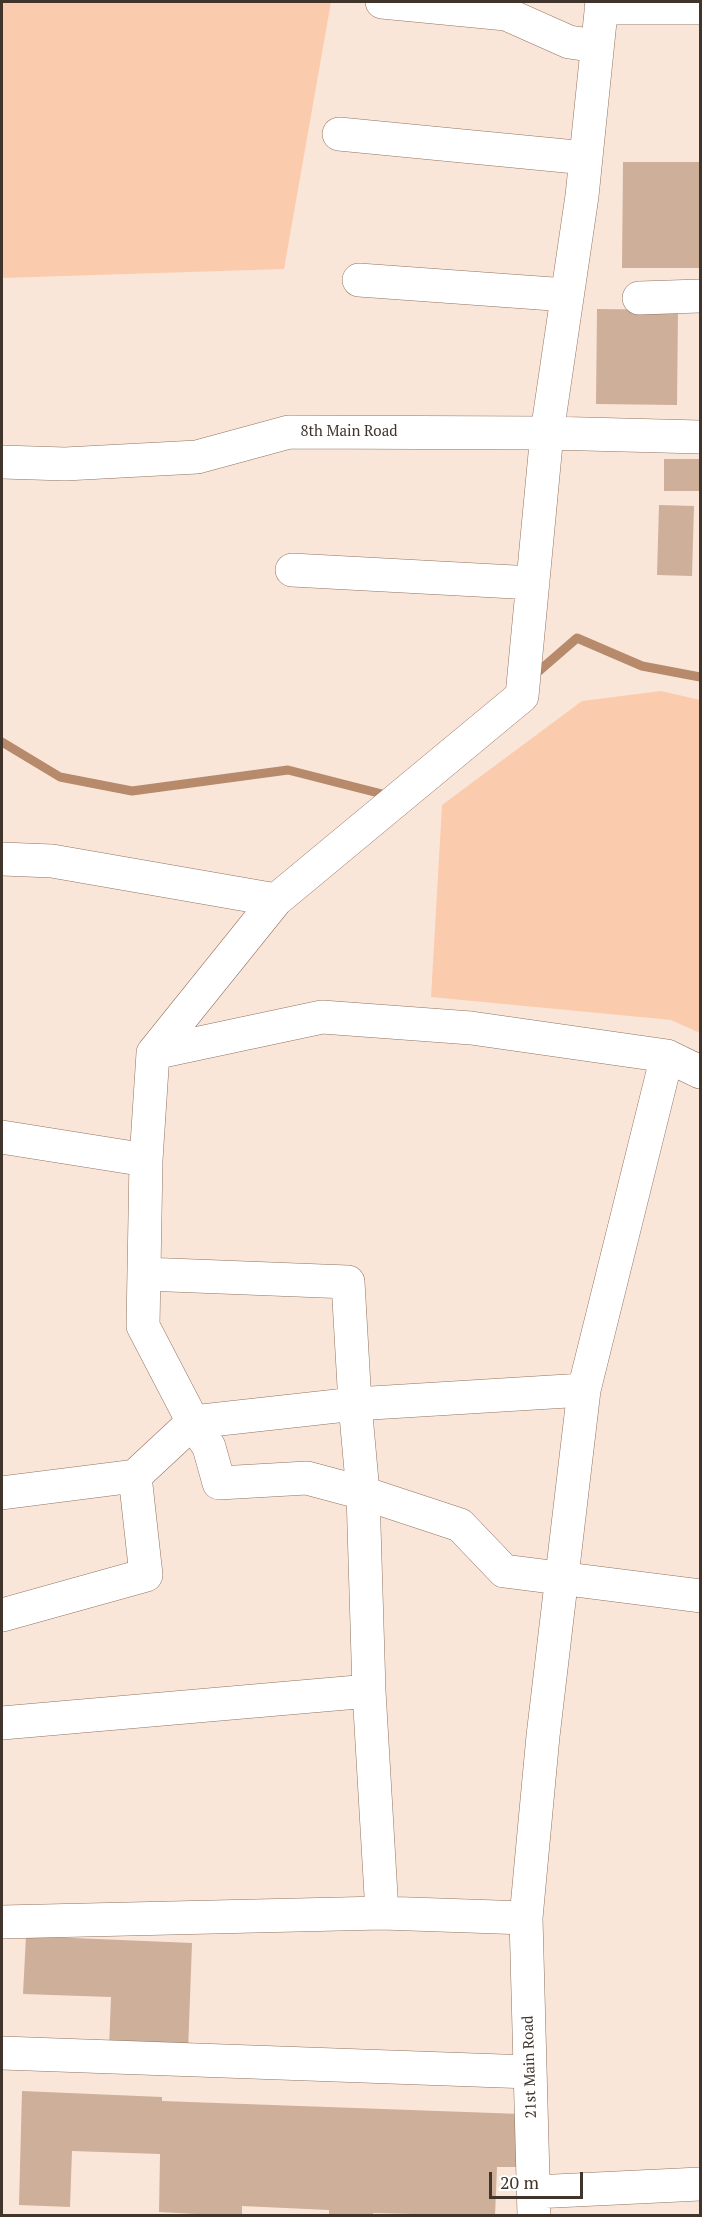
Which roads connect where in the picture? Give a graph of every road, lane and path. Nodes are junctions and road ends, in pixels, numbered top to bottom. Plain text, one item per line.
1 (382, 2) edge
2 (601, 5) edge
3 (700, 8) edge
4 (597, 46) junction
5 (339, 134) dead end
6 (586, 158) junction
7 (359, 280) dead end
8 (567, 295) junction
9 (700, 296) edge
10 (639, 298) dead end
11 (547, 433) junction
12 (700, 437) edge
13 (2, 462) edge
14 (292, 570) dead end
15 (532, 583) junction
16 (2, 859) edge
17 (276, 900) junction
18 (153, 1053) junction
19 (666, 1056) junction
20 (700, 1072) edge
21 (2, 1137) edge
22 (146, 1160) junction
23 (144, 1274) junction
24 (584, 1390) junction
25 (355, 1404) junction
26 (193, 1422) junction
27 (135, 1476) junction
28 (2, 1493) edge
29 (363, 1493) junction
30 (563, 1579) junction
31 (700, 1596) edge
32 (2, 1615) edge
33 (369, 1691) junction
34 (2, 1723) edge
35 (382, 1913) junction
36 (526, 1918) junction
37 (2, 1922) edge
38 (2, 2053) edge
39 (530, 2072) junction
40 (700, 2184) edge
41 (534, 2204) edge

1 - 4 street
2 - 3 street
2 - 4 street
4 - 6 street
5 - 6 street
6 - 8 street
7 - 8 street
8 - 11 street
9 - 10 street
11 - 12 street, 8th Main Road
11 - 13 street, 8th Main Road
11 - 15 street
14 - 15 street
15 - 17 street
16 - 17 street
17 - 18 street
18 - 19 street
18 - 22 street
19 - 20 street
19 - 24 street, 21st Main Road
21 - 22 street
22 - 23 street
23 - 25 street
23 - 26 street
24 - 25 street
24 - 30 street, 21st Main Road
25 - 26 street
25 - 29 street
26 - 27 street
26 - 29 street
27 - 28 street
27 - 32 street
29 - 30 street
29 - 33 street
30 - 31 street
30 - 36 street, 21st Main Road
33 - 34 street
33 - 35 street
35 - 36 street
35 - 37 street
36 - 39 street, 21st Main Road
38 - 39 street
39 - 41 street, 21st Main Road
40 - 41 street

